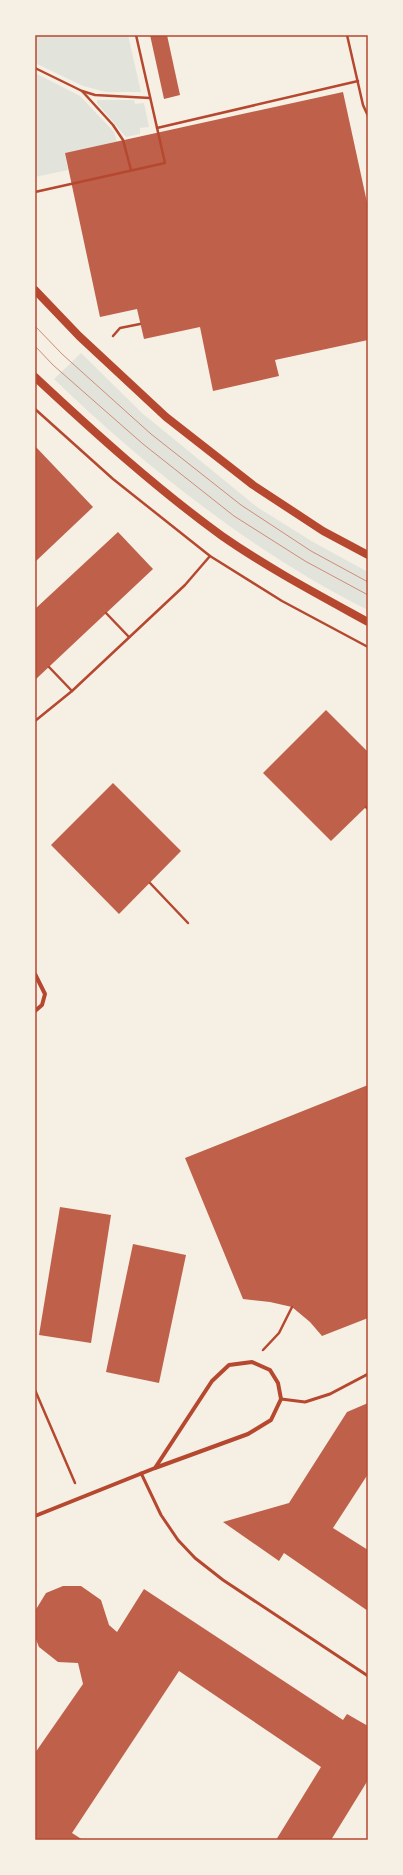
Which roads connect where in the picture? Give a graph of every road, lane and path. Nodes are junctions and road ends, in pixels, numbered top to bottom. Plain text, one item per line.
1 (136, 35) edge
2 (347, 35) edge
3 (35, 68) edge
4 (358, 81) junction
5 (82, 91) junction
6 (151, 98) junction
7 (368, 116) edge
8 (157, 128) junction
9 (131, 170) junction
10 (35, 192) edge
11 (35, 290) edge
12 (140, 324) dead end
13 (113, 336) dead end
14 (35, 377) edge
15 (368, 555) edge
16 (210, 556) dead end
17 (106, 613) dead end
18 (368, 622) edge
19 (129, 637) junction
20 (49, 667) dead end
21 (72, 691) junction
22 (35, 721) edge
23 (150, 883) dead end
24 (188, 923) dead end
25 (35, 974) edge
26 (35, 1011) edge
27 (292, 1307) dead end
28 (252, 1362) junction
29 (368, 1374) edge
30 (35, 1390) edge
31 (281, 1399) junction
32 (155, 1468) junction
33 (141, 1474) junction
34 (81, 1497) junction
35 (35, 1516) edge
36 (368, 1676) edge

1 - 6 path
2 - 4 path
3 - 5 path
4 - 7 path
4 - 8 path
5 - 6 path
5 - 9 path
6 - 8 path
8 - 9 path
9 - 10 path
11 - 15 main road
12 - 13 path
14 - 18 main road
16 - 19 path
17 - 19 path
19 - 21 path
20 - 21 path
21 - 22 path
23 - 24 path
25 - 26 street
27 - 28 path
28 - 31 street
28 - 32 street
29 - 31 lane
30 - 34 path
31 - 32 street
32 - 33 street
33 - 34 street
33 - 36 lane
34 - 35 street

